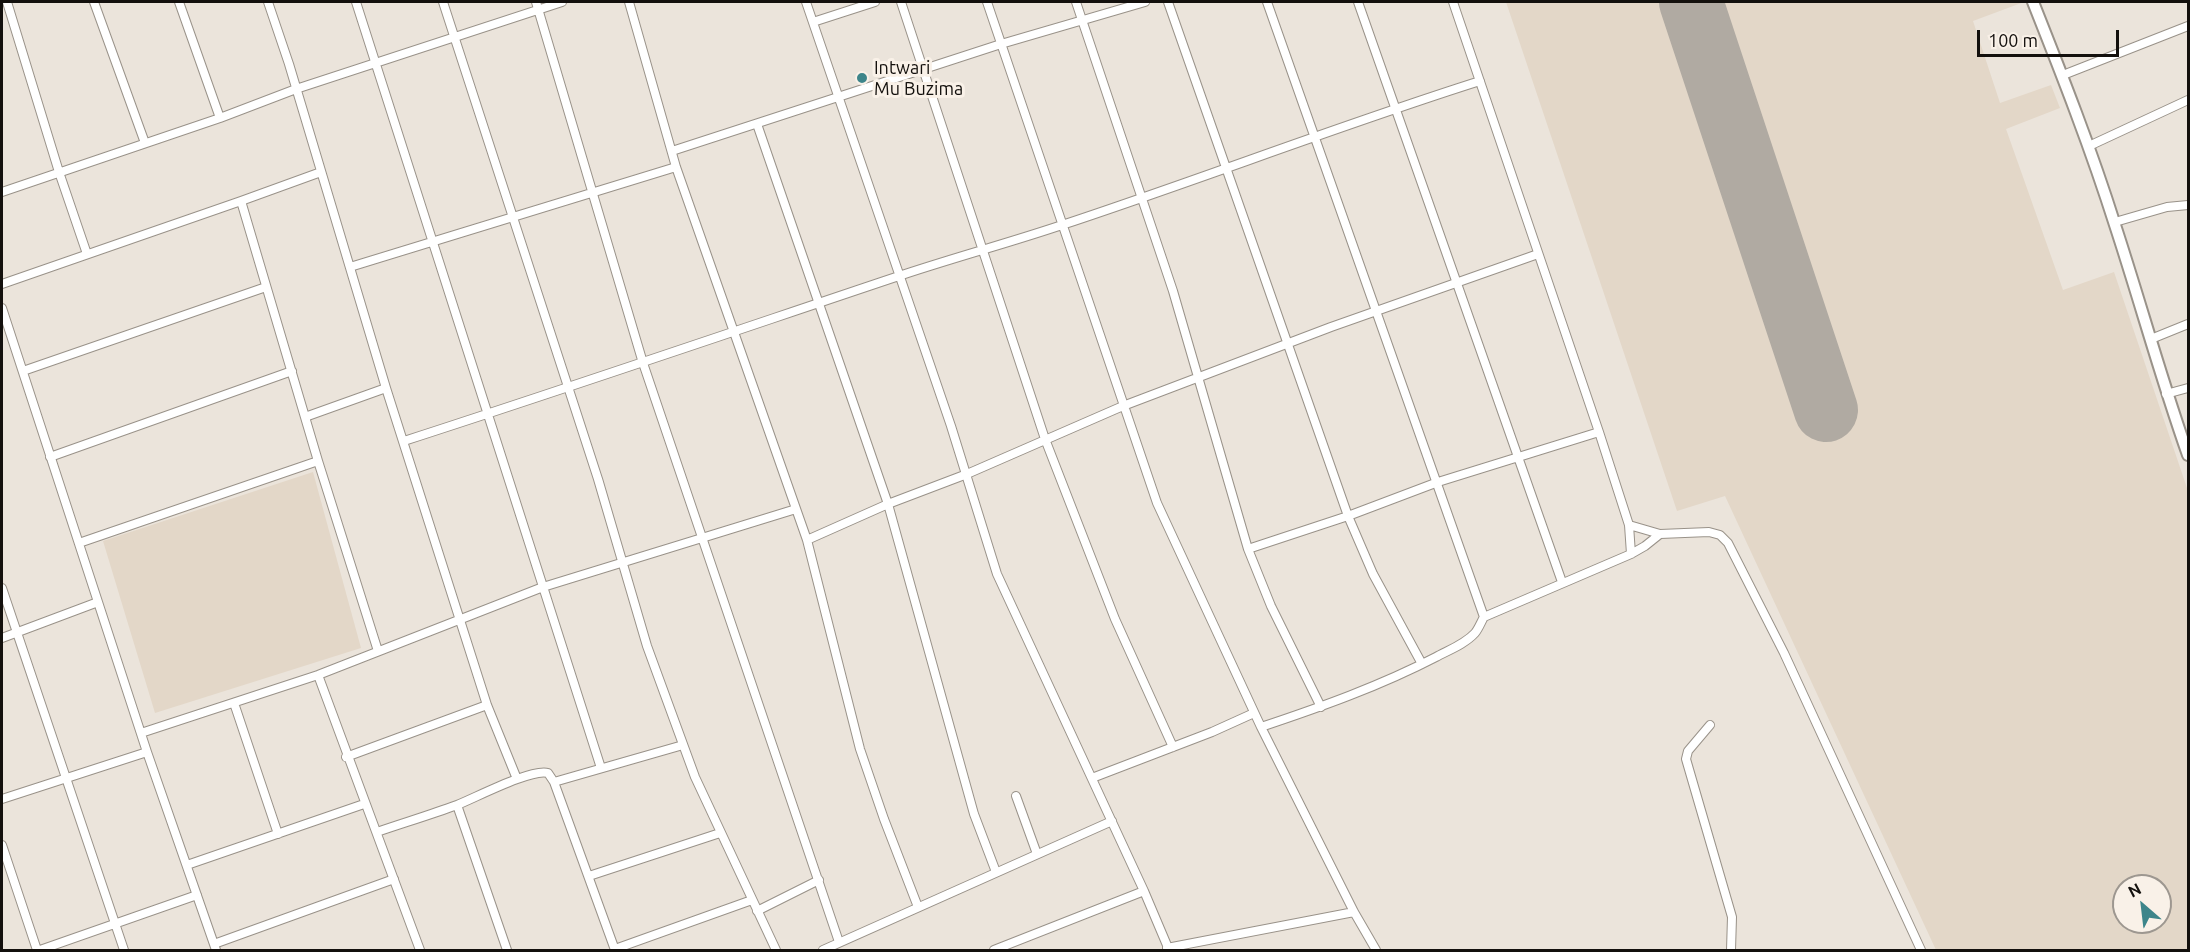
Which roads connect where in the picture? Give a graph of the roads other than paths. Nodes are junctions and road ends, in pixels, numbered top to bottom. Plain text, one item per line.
1 (4, 2) edge
2 (94, 2) edge
3 (179, 2) edge
4 (268, 2) edge
5 (356, 2) edge
6 (443, 2) edge
7 (562, 2) edge
8 (629, 2) edge
9 (806, 2) edge
10 (875, 2) edge
11 (901, 2) edge
12 (987, 2) edge
13 (1076, 2) edge
14 (1145, 2) edge
15 (1168, 2) edge
16 (1267, 2) edge
17 (1358, 2) edge
18 (1453, 2) edge
19 (2035, 2) edge
20 (537, 6) edge
21 (1081, 20) junction
22 (813, 22) junction
23 (2188, 26) edge
24 (455, 38) junction
25 (1001, 44) junction
26 (376, 63) junction
27 (924, 70) junction
28 (2063, 75) junction
29 (1480, 81) junction
30 (296, 89) junction
31 (837, 98) junction
32 (2188, 100) edge
33 (1394, 108) junction
34 (220, 118) junction
35 (757, 123) junction
36 (1316, 138) junction
37 (145, 143) junction
38 (2089, 146) junction
39 (672, 151) junction
40 (676, 167) junction
41 (1224, 167) junction
42 (59, 172) junction
43 (321, 172) junction
44 (2, 192) edge
45 (594, 193) junction
46 (1143, 197) junction
47 (241, 201) junction
48 (2188, 206) edge
49 (513, 217) junction
50 (2115, 222) junction
51 (1062, 225) junction
52 (432, 242) junction
53 (982, 250) junction
54 (87, 254) junction
55 (1538, 254) junction
56 (350, 267) junction
57 (898, 276) junction
58 (1458, 283) junction
59 (2, 284) edge
60 (266, 287) junction
61 (819, 303) junction
62 (2, 308) edge
63 (1376, 311) junction
64 (2188, 324) edge
65 (735, 332) junction
66 (2151, 339) junction
67 (1289, 344) junction
68 (643, 363) junction
69 (23, 371) junction
70 (292, 371) junction
71 (1198, 377) junction
72 (386, 388) junction
73 (568, 388) junction
74 (2188, 388) edge
75 (2166, 394) junction
76 (1123, 406) junction
77 (488, 414) junction
78 (305, 417) junction
79 (1599, 432) junction
80 (1045, 439) junction
81 (404, 441) junction
82 (2188, 455) edge
83 (50, 457) junction
84 (1518, 457) junction
85 (318, 461) junction
86 (967, 474) junction
87 (1438, 482) junction
88 (888, 504) junction
89 (796, 509) junction
90 (1348, 516) junction
91 (1629, 525) junction
92 (1660, 534) junction
93 (702, 538) junction
94 (807, 540) junction
95 (78, 543) junction
96 (1248, 549) junction
97 (1631, 554) junction
98 (623, 563) junction
99 (1562, 582) junction
100 (543, 587) junction
101 (2, 588) edge
102 (98, 602) junction
103 (1484, 617) junction
104 (460, 618) junction
105 (16, 633) junction
106 (2, 638) edge
107 (378, 651) junction
108 (1422, 664) junction
109 (318, 675) junction
110 (234, 704) junction
111 (488, 705) junction
112 (1322, 707) junction
113 (1254, 713) junction
114 (1710, 725) dead end
115 (1261, 727) junction
116 (141, 733) junction
117 (683, 745) junction
118 (1173, 747) junction
119 (147, 752) junction
120 (346, 757) junction
121 (601, 768) junction
122 (1092, 778) junction
123 (66, 779) junction
124 (517, 779) junction
125 (554, 782) junction
126 (1016, 796) dead end
127 (2, 799) edge
128 (364, 804) junction
129 (457, 805) junction
130 (1112, 821) junction
131 (377, 832) junction
132 (720, 833) junction
133 (278, 834) junction
134 (2, 845) edge
135 (1037, 855) junction
136 (187, 865) junction
137 (996, 872) junction
138 (589, 876) junction
139 (394, 879) junction
140 (819, 880) junction
141 (1144, 891) junction
142 (197, 895) junction
143 (753, 900) junction
144 (918, 907) junction
145 (757, 911) junction
146 (1354, 912) junction
147 (116, 925) junction
148 (839, 942) junction
149 (215, 947) edge
150 (1168, 949) edge
151 (615, 950) edge
152 (39, 951) edge
153 (124, 951) edge
154 (420, 951) edge
155 (507, 951) edge
156 (776, 951) edge
157 (823, 951) edge
158 (994, 951) edge
159 (1376, 951) edge
160 (1731, 951) edge
161 (1921, 951) edge

1 - 42 street
2 - 37 street
3 - 34 street
4 - 30 street
5 - 26 street
6 - 24 street
7 - 20 street
8 - 39 street
9 - 22 street
10 - 22 street
11 - 27 street
12 - 25 street
13 - 21 street
14 - 21 street
15 - 41 street
16 - 36 street
17 - 33 street
18 - 29 street
19 - 28 street
20 - 24 street
20 - 45 street
21 - 25 street
21 - 46 street
22 - 31 street
23 - 28 street
24 - 26 street
24 - 49 street
25 - 27 street
25 - 51 street
26 - 30 street
26 - 52 street
27 - 31 street
27 - 53 street
28 - 38 street
29 - 33 street
29 - 55 street
30 - 34 street
30 - 43 street
31 - 35 street
31 - 57 street
32 - 38 street
33 - 36 street
33 - 58 street
34 - 37 street
35 - 39 street
35 - 61 street
36 - 41 street
36 - 63 street
37 - 42 street
38 - 50 street
39 - 40 street
40 - 45 street
40 - 65 street
41 - 46 street
41 - 67 street
42 - 44 street
42 - 54 street
43 - 47 street
43 - 56 street
45 - 49 street
45 - 68 street
46 - 51 street
46 - 71 street
47 - 54 street
47 - 60 street
48 - 50 street
49 - 52 street
49 - 73 street
50 - 66 street
51 - 53 street
51 - 76 street
52 - 56 street
52 - 77 street
53 - 57 street
53 - 80 street
54 - 59 street
55 - 58 street
55 - 79 street
56 - 72 street
57 - 61 street
57 - 86 street
58 - 63 street
58 - 84 street
60 - 69 street
60 - 70 street
61 - 65 street
61 - 88 street
62 - 69 street
63 - 67 street
63 - 87 street
64 - 66 street
65 - 68 street
65 - 89 street
66 - 75 street
67 - 71 street
67 - 90 street
68 - 73 street
68 - 93 street
69 - 83 street
70 - 78 street
70 - 83 street
71 - 76 street
71 - 96 street
72 - 78 street
72 - 81 street
73 - 77 street
73 - 98 street
74 - 75 street
75 - 82 street
76 - 80 street
76 - 113 street
77 - 81 street
77 - 100 street
78 - 85 street
79 - 84 street
79 - 91 street
80 - 86 street
80 - 118 street
81 - 104 street
83 - 95 street
84 - 87 street
84 - 99 street
85 - 95 street
85 - 107 street
86 - 88 street
86 - 122 street
87 - 90 street
87 - 103 street
88 - 94 street
88 - 137 street
89 - 93 street
89 - 94 street
90 - 96 street
90 - 108 street
91 - 92 street
91 - 97 street
92 - 97 street
92 - 161 street
93 - 98 street
93 - 140 street
94 - 144 street
95 - 102 street
96 - 112 street
97 - 99 street
98 - 100 street
98 - 117 street
99 - 103 street
100 - 104 street
100 - 121 street
101 - 105 street
102 - 105 street
102 - 116 street
103 - 108 street
104 - 107 street
104 - 111 street
105 - 106 street
105 - 123 street
107 - 109 street
108 - 112 street
109 - 110 street
109 - 120 street
110 - 116 street
110 - 133 street
111 - 120 street
111 - 124 street
112 - 115 street
113 - 115 street
113 - 118 street
114 - 160 street
115 - 146 street
116 - 119 street
117 - 121 street
117 - 132 street
118 - 122 street
119 - 123 street
119 - 136 street
120 - 128 street
121 - 125 street
122 - 130 street
123 - 127 street
123 - 147 street
124 - 125 street
124 - 129 street
125 - 138 street
126 - 135 street
128 - 131 street
128 - 133 street
129 - 131 street
129 - 155 street
130 - 135 street
130 - 141 street
131 - 139 street
132 - 138 street
132 - 143 street
133 - 136 street
134 - 152 street
135 - 137 street
136 - 142 street
137 - 144 street
138 - 151 street
139 - 149 street
139 - 154 street
140 - 145 street
140 - 148 street
141 - 150 street
141 - 158 street
142 - 147 street
142 - 149 street
143 - 145 street
143 - 151 street
144 - 148 street
145 - 156 street
146 - 150 street
146 - 159 street
147 - 152 street
147 - 153 street
148 - 157 street

